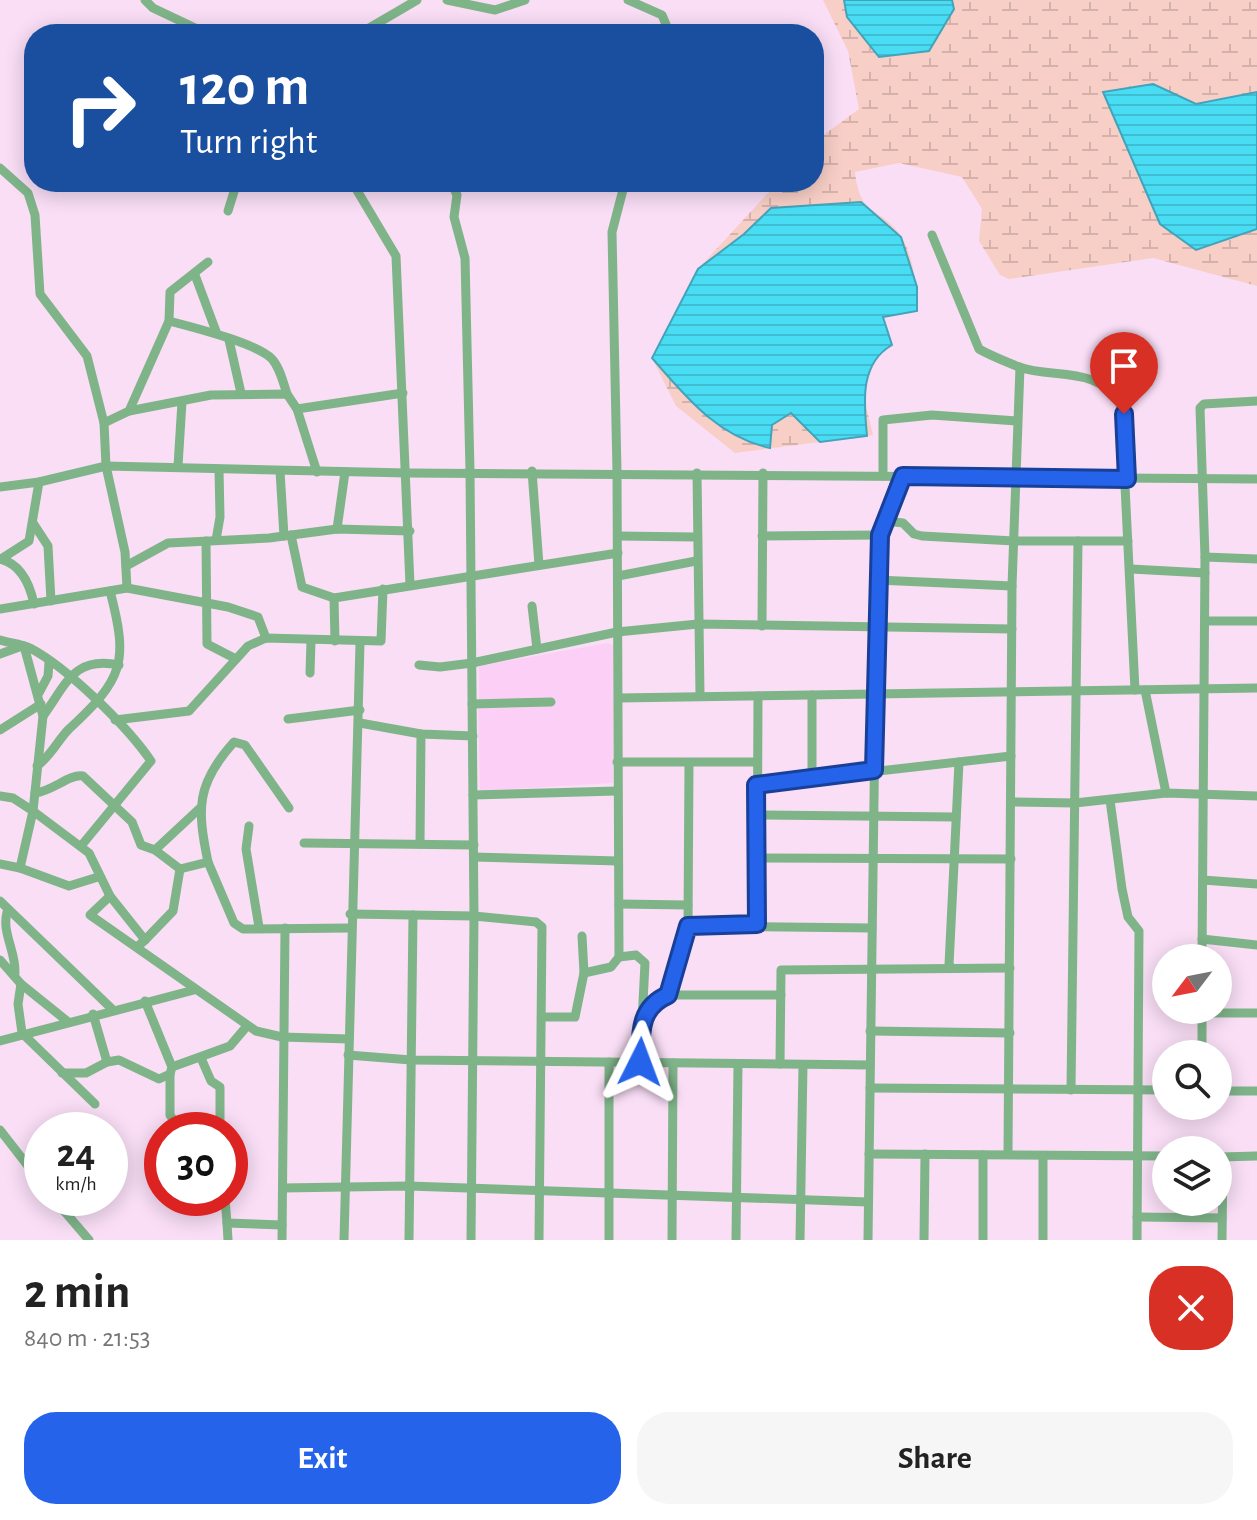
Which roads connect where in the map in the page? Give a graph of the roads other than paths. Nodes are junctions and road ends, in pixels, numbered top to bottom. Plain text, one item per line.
1 (145, 0) edge
2 (417, 0) edge
3 (447, 0) edge
4 (525, 0) edge
5 (628, 0) edge
6 (187, 24) edge
7 (376, 24) edge
8 (666, 24) edge
9 (0, 168) edge
10 (24, 189) edge
11 (26, 192) edge
12 (234, 192) edge
13 (359, 192) edge
14 (456, 192) edge
15 (622, 192) edge
16 (228, 211) dead end
17 (932, 235) dead end
18 (208, 262) dead end
19 (195, 275) junction
20 (169, 321) junction
21 (217, 334) junction
22 (229, 340) junction
23 (1020, 367) junction
24 (241, 393) junction
25 (403, 393) junction
26 (287, 394) junction
27 (1257, 401) edge
28 (182, 402) junction
29 (297, 409) junction
30 (129, 411) junction
31 (1017, 421) junction
32 (104, 423) junction
33 (106, 466) junction
34 (178, 466) junction
35 (219, 469) junction
36 (280, 471) junction
37 (470, 471) junction
38 (532, 471) junction
39 (317, 472) junction
40 (345, 472) junction
41 (617, 472) junction
42 (407, 473) junction
43 (697, 473) junction
44 (763, 473) junction
45 (883, 476) junction
46 (903, 476) junction
47 (1015, 478) junction
48 (1127, 479) junction
49 (1203, 479) junction
50 (1257, 479) edge
51 (39, 482) junction
52 (0, 487) edge
53 (886, 521) junction
54 (33, 523) junction
55 (337, 529) junction
56 (410, 531) junction
57 (880, 535) junction
58 (287, 536) junction
59 (618, 536) junction
60 (762, 536) junction
61 (696, 537) junction
62 (211, 541) junction
63 (1014, 541) junction
64 (1078, 541) junction
65 (1128, 541) junction
66 (22, 548) junction
67 (618, 553) junction
68 (1205, 557) junction
69 (0, 559) edge
70 (1257, 559) edge
71 (696, 561) junction
72 (539, 565) junction
73 (126, 566) junction
74 (1131, 569) junction
75 (21, 573) junction
76 (1205, 573) junction
77 (471, 576) junction
78 (618, 576) junction
79 (877, 580) junction
80 (410, 585) junction
81 (1012, 586) junction
82 (127, 588) junction
83 (383, 589) junction
84 (110, 591) junction
85 (334, 598) junction
86 (51, 601) junction
87 (34, 604) junction
88 (208, 606) junction
89 (532, 606) dead end
90 (0, 609) edge
91 (1205, 621) junction
92 (1257, 621) edge
93 (698, 624) junction
94 (876, 625) junction
95 (762, 626) junction
96 (1012, 629) junction
97 (617, 632) junction
98 (266, 638) junction
99 (0, 640) edge
100 (311, 641) junction
101 (335, 641) junction
102 (360, 643) junction
103 (23, 646) junction
104 (537, 649) junction
105 (0, 654) edge
106 (236, 659) junction
107 (49, 663) junction
108 (472, 663) junction
109 (119, 665) junction
110 (419, 665) dead end
111 (61, 670) junction
112 (310, 673) dead end
113 (48, 676) junction
114 (72, 677) junction
115 (1257, 688) edge
116 (1204, 689) junction
117 (1140, 690) junction
118 (1076, 691) junction
119 (1012, 692) junction
120 (875, 694) junction
121 (700, 695) junction
122 (812, 695) junction
123 (758, 696) junction
124 (40, 698) junction
125 (619, 698) junction
126 (551, 702) dead end
127 (97, 703) junction
128 (472, 704) junction
129 (360, 710) junction
130 (43, 716) junction
131 (288, 719) dead end
132 (115, 720) junction
133 (360, 723) junction
134 (0, 730) edge
135 (421, 734) junction
136 (473, 736) junction
137 (1011, 756) junction
138 (617, 762) junction
139 (756, 762) junction
140 (959, 762) junction
141 (689, 763) junction
142 (37, 766) junction
143 (874, 770) junction
144 (812, 776) junction
145 (756, 785) junction
146 (617, 791) junction
147 (1203, 792) junction
148 (35, 793) junction
149 (1166, 793) junction
150 (473, 795) junction
151 (0, 796) edge
152 (1257, 796) edge
153 (1110, 800) junction
154 (1011, 802) junction
155 (1075, 803) junction
156 (112, 805) junction
157 (289, 808) dead end
158 (199, 809) junction
159 (33, 811) junction
160 (757, 815) junction
161 (874, 816) junction
162 (956, 817) junction
163 (249, 826) dead end
164 (354, 842) junction
165 (304, 843) dead end
166 (420, 844) junction
167 (474, 845) junction
168 (81, 846) junction
169 (155, 850) junction
170 (952, 856) junction
171 (474, 857) junction
172 (757, 858) junction
173 (873, 858) junction
174 (1011, 859) junction
175 (618, 861) junction
176 (208, 862) junction
177 (0, 864) edge
178 (20, 868) junction
179 (180, 869) junction
180 (98, 877) junction
181 (1203, 880) junction
182 (1257, 884) edge
183 (110, 896) junction
184 (0, 901) edge
185 (619, 904) junction
186 (688, 905) junction
187 (8, 909) junction
188 (350, 914) junction
189 (413, 915) junction
190 (474, 916) junction
191 (757, 924) junction
192 (688, 926) junction
193 (259, 927) junction
194 (285, 928) junction
195 (350, 928) junction
196 (872, 928) junction
197 (582, 936) dead end
198 (1202, 939) junction
199 (141, 944) junction
200 (1202, 944) edge
201 (1257, 945) edge
202 (619, 957) junction
203 (0, 960) edge
204 (952, 968) junction
205 (1010, 968) junction
206 (871, 971) junction
207 (15, 973) junction
208 (584, 973) junction
209 (21, 984) junction
210 (194, 990) junction
211 (668, 995) junction
212 (781, 995) junction
213 (145, 1001) junction
214 (112, 1009) junction
215 (1232, 1012) edge
216 (1257, 1013) edge
217 (93, 1014) junction
218 (542, 1017) junction
219 (642, 1017) junction
220 (67, 1021) junction
221 (247, 1026) junction
222 (870, 1031) junction
223 (22, 1033) junction
224 (1010, 1033) junction
225 (282, 1037) junction
226 (349, 1039) junction
227 (0, 1041) edge
228 (348, 1055) junction
229 (201, 1058) junction
230 (411, 1060) junction
231 (473, 1061) junction
232 (540, 1061) junction
233 (107, 1062) junction
234 (609, 1062) junction
235 (640, 1062) junction
236 (673, 1063) junction
237 (738, 1064) junction
238 (780, 1064) junction
239 (803, 1065) junction
240 (870, 1065) junction
241 (171, 1070) junction
242 (62, 1073) junction
243 (870, 1088) junction
244 (1009, 1089) junction
245 (1136, 1089) junction
246 (1071, 1090) junction
247 (1152, 1090) edge
248 (1232, 1091) edge
249 (1257, 1091) edge
250 (95, 1104) dead end
251 (170, 1112) edge
252 (220, 1112) edge
253 (2, 1136) edge
254 (869, 1154) junction
255 (925, 1154) junction
256 (1008, 1154) junction
257 (983, 1155) junction
258 (1137, 1155) junction
259 (1043, 1156) junction
260 (1152, 1156) edge
261 (1257, 1156) edge
262 (24, 1157) edge
263 (1232, 1157) edge
264 (409, 1186) junction
265 (283, 1188) junction
266 (345, 1188) junction
267 (471, 1190) junction
268 (539, 1191) junction
269 (609, 1192) junction
270 (673, 1195) junction
271 (736, 1196) junction
272 (801, 1199) junction
273 (868, 1202) junction
274 (68, 1216) edge
275 (226, 1216) edge
276 (1137, 1217) junction
277 (1222, 1218) joint
278 (227, 1223) junction
279 (282, 1225) junction
280 (89, 1240) edge
281 (228, 1240) edge
282 (282, 1240) edge
283 (344, 1240) edge
284 (409, 1240) edge
285 (471, 1240) edge
286 (539, 1240) edge
287 (609, 1240) edge
288 (672, 1240) edge
289 (736, 1240) edge
290 (800, 1240) edge
291 (868, 1240) edge
292 (924, 1240) edge
293 (983, 1240) edge
294 (1043, 1240) edge
295 (1137, 1240) edge
296 (1222, 1240) edge

1 - 6 street
2 - 7 street
3 - 4 street
5 - 8 street
9 - 10 street
11 - 32 street
12 - 16 street
13 - 25 street
14 - 37 street
15 - 41 street
17 - 23 street
18 - 19 street
19 - 20 street
19 - 21 street
20 - 21 street
20 - 30 street
21 - 22 street
22 - 24 street
22 - 26 street
23 - 31 street
23 - 48 street
24 - 26 street
24 - 28 street
25 - 29 street
25 - 42 street
26 - 29 street
27 - 49 street
28 - 30 street
28 - 34 street
29 - 39 street
30 - 32 street
31 - 45 street
31 - 47 street
32 - 33 street
33 - 34 street
33 - 51 street
33 - 73 street
34 - 35 street
35 - 36 street
35 - 62 street
36 - 39 street
36 - 58 street
37 - 38 street
37 - 42 street
37 - 77 street
38 - 41 street
38 - 72 street
39 - 40 street
40 - 42 street
40 - 55 street
41 - 43 street
41 - 59 street
42 - 56 street
43 - 44 street
43 - 61 street
44 - 45 street
44 - 60 street
45 - 46 street
46 - 47 street
46 - 53 street
47 - 48 street
47 - 63 street
48 - 49 street
48 - 65 street
49 - 50 street
49 - 68 street
51 - 52 street
51 - 54 street
53 - 57 street
53 - 63 street
54 - 66 street
54 - 86 street
55 - 56 street
55 - 58 street
56 - 80 street
57 - 60 street
57 - 79 street
58 - 62 street
58 - 85 street
59 - 61 street
59 - 67 street
60 - 95 street
61 - 71 street
62 - 73 street
62 - 88 street
63 - 64 street
63 - 81 street
64 - 65 street
64 - 118 street
65 - 74 street
66 - 69 street
66 - 75 street
67 - 72 street
67 - 78 street
68 - 70 street
68 - 76 street
69 - 75 street
71 - 78 street
71 - 93 street
72 - 77 street
73 - 82 street
74 - 76 street
74 - 117 street
75 - 87 street
76 - 91 street
77 - 80 street
77 - 108 street
78 - 97 street
79 - 81 street
79 - 94 street
80 - 83 street
81 - 96 street
82 - 84 street
82 - 88 street
83 - 85 street
83 - 102 street
84 - 86 street
84 - 109 street
85 - 101 street
86 - 87 street
87 - 90 street
88 - 98 street
88 - 106 street
89 - 104 street
91 - 92 street
91 - 116 street
93 - 95 street
93 - 97 street
93 - 121 street
94 - 95 street
94 - 96 street
94 - 120 street
96 - 119 street
97 - 104 street
97 - 125 street
98 - 100 street
98 - 106 street
99 - 103 street
100 - 101 street
100 - 112 street
101 - 102 street
102 - 129 street
103 - 105 street
103 - 107 street
103 - 124 street
104 - 108 street
106 - 132 street
107 - 111 street
107 - 113 street
108 - 110 street
108 - 128 street
109 - 114 street
109 - 127 street
111 - 113 street
111 - 114 street
113 - 124 street
114 - 127 street
114 - 130 street
115 - 116 street
116 - 117 street
116 - 147 street
117 - 118 street
117 - 149 street
118 - 119 street
118 - 155 street
119 - 120 street
119 - 137 street
120 - 122 street
120 - 143 street
121 - 123 street
121 - 125 street
122 - 123 street
122 - 144 street
123 - 139 street
124 - 130 street
124 - 134 street
125 - 138 street
126 - 128 street
127 - 132 street
127 - 142 street
128 - 136 street
129 - 131 street
129 - 133 street
130 - 142 street
132 - 156 street
133 - 135 street
133 - 164 street
135 - 136 street
135 - 166 street
136 - 150 street
137 - 140 street
137 - 154 street
138 - 141 street
138 - 146 street
139 - 141 street
139 - 145 street
140 - 143 street
140 - 162 street
141 - 186 street
142 - 148 street
143 - 144 street
143 - 161 street
144 - 145 street
145 - 160 street
146 - 150 street
146 - 175 street
147 - 149 street
147 - 152 street
147 - 181 street
148 - 156 street
148 - 159 street
149 - 153 street
150 - 167 street
151 - 159 street
153 - 155 street
153 - 245 street
154 - 155 street
154 - 174 street
155 - 246 street
156 - 168 street
156 - 169 street
157 - 158 street
158 - 169 street
158 - 176 street
159 - 168 street
159 - 178 street
160 - 161 street
160 - 172 street
161 - 162 street
161 - 173 street
162 - 170 street
163 - 193 street
164 - 165 street
164 - 166 street
164 - 188 street
166 - 167 street
167 - 171 street
168 - 180 street
169 - 179 street
170 - 173 street
170 - 174 street
170 - 204 street
171 - 175 street
171 - 190 street
172 - 173 street
172 - 191 street
173 - 196 street
174 - 205 street
175 - 185 street
176 - 179 street
176 - 193 street
177 - 178 street
178 - 180 street
179 - 199 street
180 - 183 street
181 - 182 street
181 - 198 street
183 - 199 street
183 - 199 street
184 - 187 street
185 - 186 street
185 - 202 street
186 - 192 street
187 - 207 street
187 - 214 street
188 - 189 street
188 - 195 street
189 - 190 street
189 - 230 street
190 - 218 street
190 - 231 street
191 - 192 street
191 - 196 street
192 - 211 street
193 - 194 street
194 - 195 street
194 - 225 street
195 - 226 street
196 - 206 street
197 - 208 street
198 - 200 street
198 - 201 street
199 - 210 street
202 - 208 street
202 - 219 street
203 - 207 street
204 - 205 street
204 - 206 street
205 - 224 street
206 - 212 street
206 - 222 street
207 - 209 street
208 - 218 street
209 - 220 street
209 - 223 street
210 - 213 street
210 - 221 street
211 - 212 street
211 - 219 street
212 - 238 street
213 - 214 street
213 - 241 street
214 - 217 street
215 - 216 street
217 - 220 street
217 - 233 street
218 - 232 street
219 - 235 street
220 - 223 street
221 - 225 street
221 - 229 street
222 - 224 street
222 - 240 street
223 - 227 street
223 - 242 street
224 - 244 street
225 - 226 street
225 - 265 street
226 - 228 street
228 - 230 street
228 - 266 street
229 - 241 street
229 - 252 street
230 - 231 street
230 - 264 street
231 - 232 street
231 - 267 street
232 - 234 street
232 - 268 street
233 - 241 street
233 - 242 street
234 - 235 street
234 - 269 street
235 - 236 street
236 - 237 street
236 - 270 street
237 - 238 street
237 - 271 street
238 - 239 street
239 - 240 street
239 - 272 street
240 - 243 street
241 - 251 street
242 - 250 street
243 - 244 street
243 - 254 street
244 - 246 street
244 - 256 street
245 - 246 street
245 - 247 street
245 - 258 street
248 - 249 street
253 - 262 street
254 - 255 street
254 - 273 street
255 - 257 street
255 - 292 street
256 - 257 street
256 - 259 street
257 - 293 street
258 - 259 street
258 - 260 street
258 - 276 street
259 - 294 street
261 - 263 street
264 - 266 street
264 - 267 street
264 - 284 street
265 - 266 street
265 - 279 street
266 - 283 street
267 - 268 street
267 - 285 street
268 - 269 street
268 - 286 street
269 - 270 street
269 - 287 street
270 - 271 street
270 - 288 street
271 - 272 street
271 - 289 street
272 - 273 street
272 - 290 street
273 - 291 street
274 - 280 street
275 - 278 street
276 - 277 street
276 - 295 street
277 - 296 street
278 - 279 street
278 - 281 street
279 - 282 street

